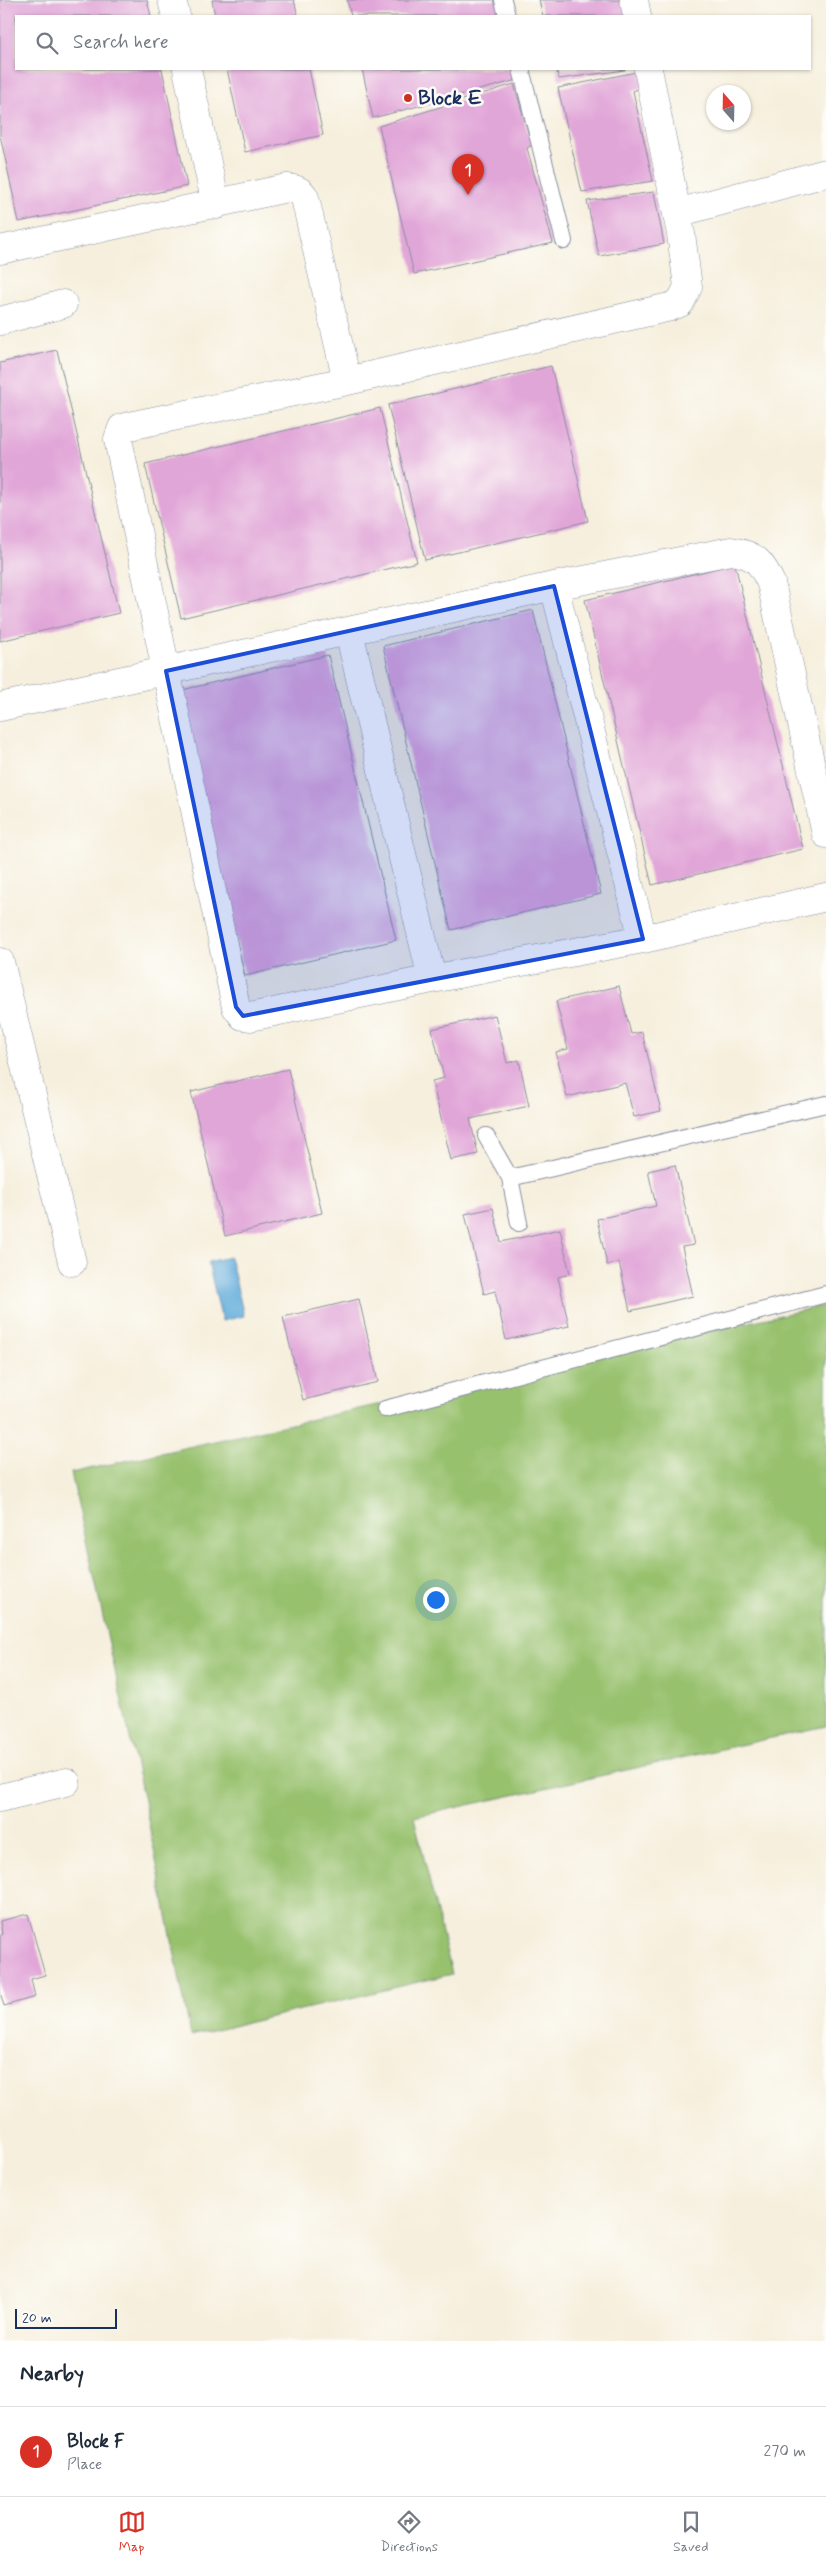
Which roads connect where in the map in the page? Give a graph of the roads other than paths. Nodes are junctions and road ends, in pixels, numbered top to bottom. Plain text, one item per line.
1 (172, 0) edge
2 (503, 0) edge
3 (634, 0) edge
4 (176, 15) edge
5 (507, 15) edge
6 (637, 15) edge
7 (187, 70) edge
8 (520, 70) edge
9 (648, 70) edge
10 (826, 173) edge
11 (216, 205) junction
12 (677, 212) junction
13 (564, 241) dead end
14 (0, 250) edge
15 (63, 304) dead end
16 (0, 321) edge
17 (347, 381) junction
18 (554, 586) junction
19 (349, 632) junction
20 (166, 671) junction
21 (0, 707) edge
22 (826, 834) edge
23 (826, 897) edge
24 (643, 939) junction
25 (0, 962) edge
26 (432, 979) junction
27 (826, 1104) edge
28 (486, 1136) dead end
29 (510, 1178) junction
30 (519, 1223) dead end
31 (72, 1262) dead end
32 (826, 1294) edge
33 (385, 1409) dead end
34 (66, 1782) dead end
35 (0, 1798) edge

1 - 4 street
2 - 5 lane
3 - 6 street
7 - 11 street
8 - 13 lane
9 - 12 street
10 - 12 street
11 - 14 street
11 - 17 street
12 - 17 street
15 - 16 street
17 - 20 street
18 - 19 street
18 - 22 street
18 - 24 street
19 - 20 street
19 - 26 street
20 - 21 street
20 - 26 street
23 - 24 street
24 - 26 street
25 - 31 street
27 - 29 lane
28 - 29 lane
29 - 30 lane
32 - 33 lane
34 - 35 street

